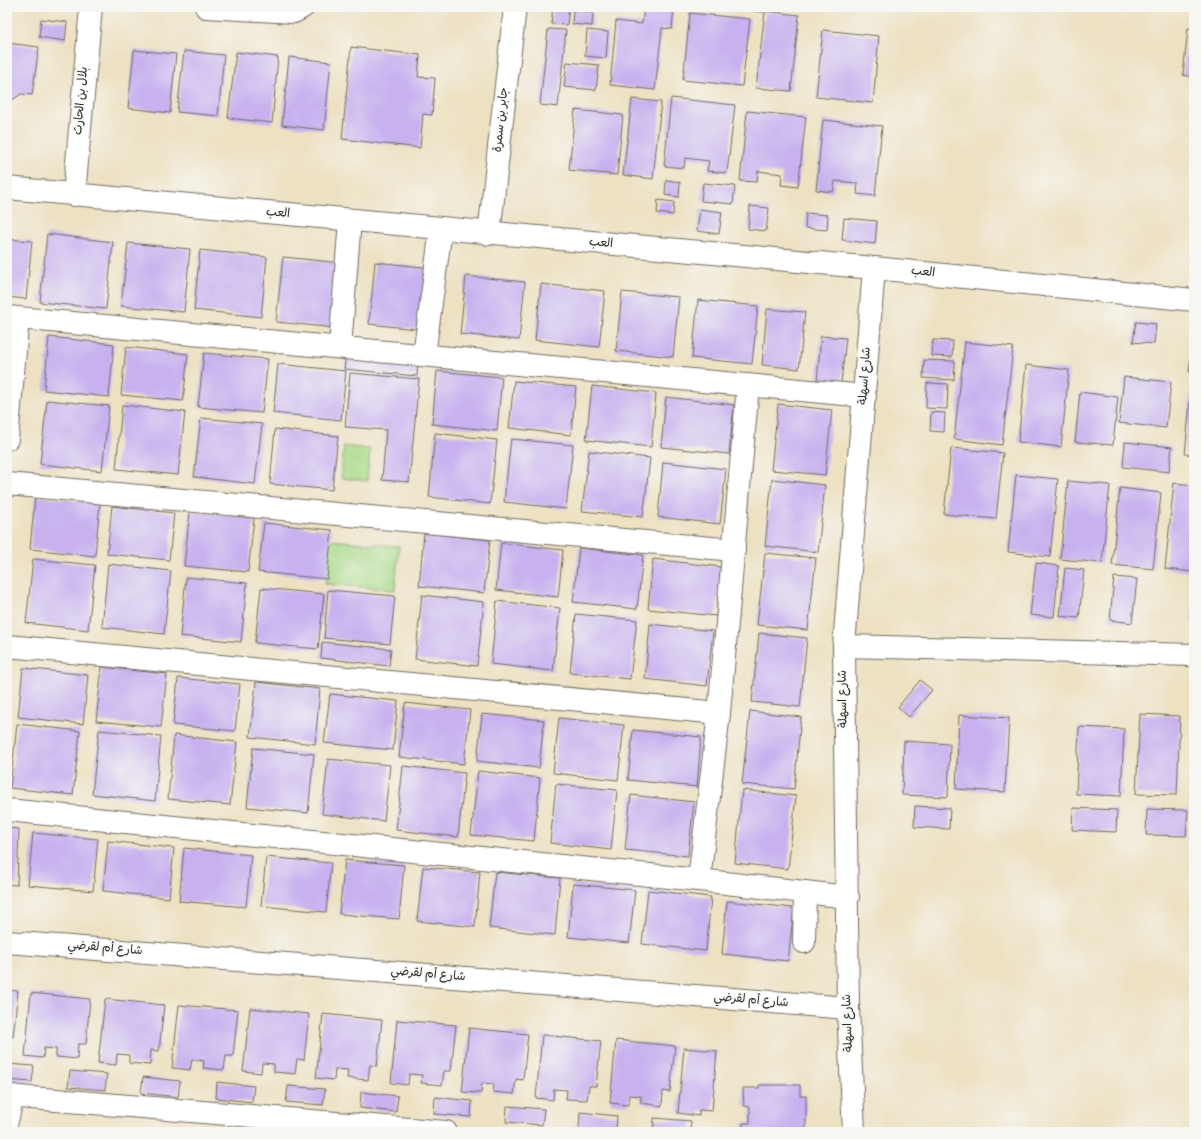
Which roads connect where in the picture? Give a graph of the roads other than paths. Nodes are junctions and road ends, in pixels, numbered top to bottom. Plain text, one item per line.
1 (91, 7) edge
2 (206, 7) edge
3 (303, 7) edge
4 (515, 7) edge
5 (7, 188) edge
6 (74, 195) junction
7 (350, 220) junction
8 (441, 229) junction
9 (489, 234) junction
10 (874, 268) junction
11 (1194, 300) edge
12 (12, 317) edge
13 (340, 347) junction
14 (424, 355) junction
15 (748, 386) junction
16 (864, 396) junction
17 (7, 438) edge
18 (7, 484) edge
19 (734, 550) junction
20 (7, 646) edge
21 (844, 646) junction
22 (1194, 655) edge
23 (719, 713) junction
24 (7, 810) edge
25 (699, 880) junction
26 (805, 892) junction
27 (848, 897) junction
28 (7, 942) edge
29 (804, 942) dead end
30 (848, 1008) junction
31 (10, 1096) edge
32 (7, 1121) edge
33 (446, 1132) edge
34 (854, 1132) edge

1 - 6 street, بلال بن الحارث
2 - 3 street
4 - 9 street, جابر بن سمرة
5 - 6 street, العب
6 - 7 street, العب
7 - 8 street, العب
7 - 13 street
8 - 9 street, العب
8 - 14 street
9 - 10 street, العب
10 - 11 street, العب
10 - 16 street, شارع اسهلة
12 - 13 street
12 - 17 street
13 - 14 street
14 - 15 street
15 - 16 street
15 - 19 street
16 - 21 street, شارع اسهلة
18 - 19 street
19 - 23 street
20 - 23 street
21 - 22 street
21 - 27 street, شارع اسهلة
23 - 25 street
24 - 25 street
25 - 26 street
26 - 27 street
26 - 29 street
27 - 30 street, شارع اسهلة
28 - 30 street, شارع أم لقرضي
30 - 34 street, شارع اسهلة
31 - 32 street
31 - 33 street

